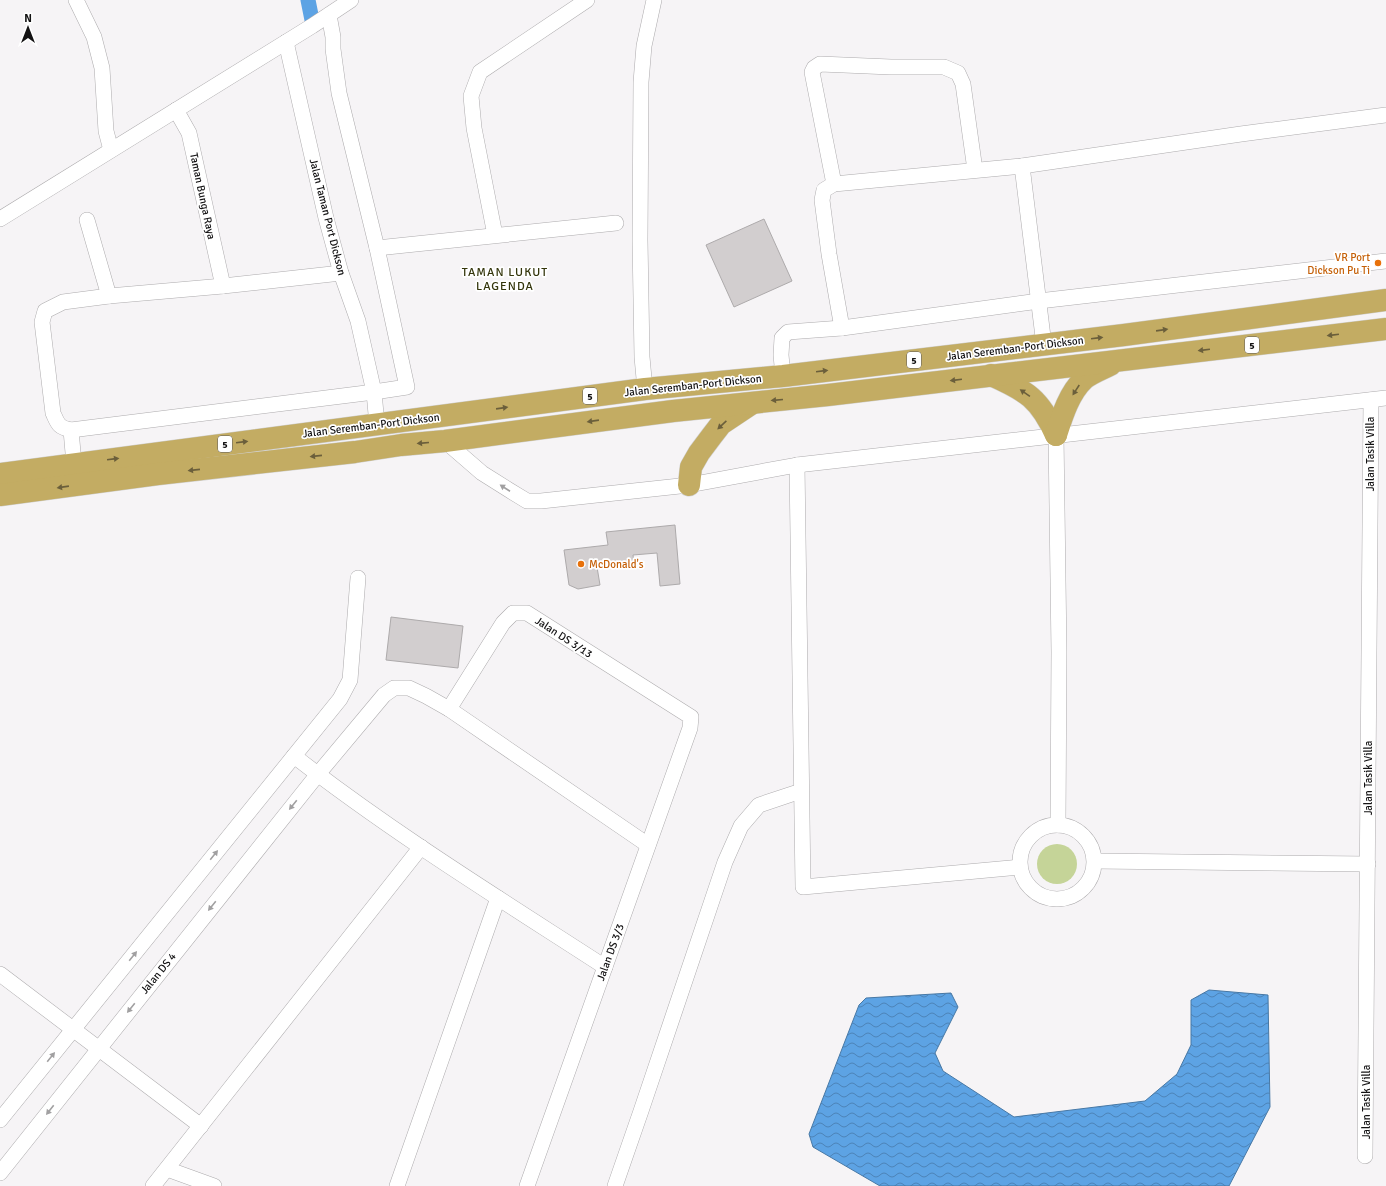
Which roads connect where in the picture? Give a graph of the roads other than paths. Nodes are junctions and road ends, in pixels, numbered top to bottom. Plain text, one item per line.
1 (76, 0) edge
2 (351, 0) edge
3 (587, 0) edge
4 (654, 0) edge
5 (329, 15) junction
6 (289, 40) junction
7 (176, 110) junction
8 (1386, 115) edge
9 (111, 150) junction
10 (1022, 166) junction
11 (975, 170) junction
12 (834, 184) junction
13 (0, 219) edge
14 (87, 220) dead end
15 (616, 223) dead end
16 (494, 235) junction
17 (377, 248) junction
18 (1386, 260) edge
19 (341, 273) junction
20 (223, 286) junction
21 (109, 296) junction
22 (1039, 301) junction
23 (1380, 304) edge
24 (842, 328) junction
25 (1386, 329) edge
26 (1355, 332) junction
27 (1386, 342) edge
28 (1044, 344) junction
29 (1118, 360) junction
30 (1080, 365) junction
31 (1023, 372) junction
32 (991, 375) junction
33 (783, 376) junction
34 (645, 389) junction
35 (374, 392) junction
36 (1386, 398) edge
37 (1371, 400) junction
38 (753, 402) junction
39 (673, 410) junction
40 (632, 416) junction
41 (377, 425) junction
42 (71, 430) junction
43 (1056, 435) junction
44 (445, 442) junction
45 (401, 445) junction
46 (355, 452) junction
47 (74, 464) junction
48 (797, 465) junction
49 (0, 474) edge
50 (689, 485) junction
51 (0, 495) edge
52 (358, 578) dead end
53 (449, 709) junction
54 (691, 717) joint
55 (294, 756) junction
56 (318, 774) junction
57 (802, 791) junction
58 (1058, 825) junction
59 (648, 845) junction
60 (421, 847) junction
61 (1095, 861) junction
62 (1368, 864) junction
63 (1020, 867) junction
64 (498, 898) junction
65 (605, 967) junction
66 (0, 974) edge
67 (73, 1029) junction
68 (98, 1048) junction
69 (0, 1120) edge
70 (201, 1126) junction
71 (1365, 1156) dead end
72 (167, 1169) junction
73 (0, 1173) edge
74 (153, 1186) edge
75 (214, 1186) edge
76 (397, 1186) edge
77 (527, 1186) edge
78 (615, 1186) edge

1 - 9 street
2 - 5 street
3 - 16 street
4 - 34 street
5 - 6 street
5 - 17 street
6 - 7 street
6 - 19 street, Jalan Taman Port Dickson
7 - 9 street
7 - 20 street, Taman Bunga Raya
8 - 10 street
9 - 13 street
10 - 11 street
10 - 22 street
11 - 12 street
11 - 12 street
12 - 24 street
14 - 21 street
15 - 16 street
16 - 17 street
17 - 35 street
18 - 22 street
19 - 20 street
19 - 35 street, Jalan Taman Port Dickson
20 - 21 street
21 - 42 street
22 - 24 street
22 - 28 street
28 -> 23 highway, Jalan Seremban-Port Dickson / 5
24 - 33 street
25 - 26 highway, Jalan Seremban-Port Dickson / 5
26 - 27 highway
26 -> 29 highway, Jalan Seremban-Port Dickson / 5
28 - 30 highway
28 - 31 highway
33 -> 28 highway, Jalan Seremban-Port Dickson / 5
29 - 30 highway, Jalan Seremban-Port Dickson / 5
29 -> 43 highway
30 - 31 highway, Jalan Seremban-Port Dickson / 5
31 - 32 highway, Jalan Seremban-Port Dickson / 5
32 -> 38 highway, Jalan Seremban-Port Dickson / 5
43 -> 32 highway
33 - 34 highway, Jalan Seremban-Port Dickson / 5
34 - 39 highway
34 - 40 highway
41 -> 34 highway, Jalan Seremban-Port Dickson / 5
35 - 41 street, Jalan Taman Port Dickson
35 - 42 street
36 - 37 street
37 - 43 street
37 - 62 street, Jalan Tasik Villa
38 - 39 highway, Jalan Seremban-Port Dickson / 5
38 -> 50 highway
39 - 40 highway, Jalan Seremban-Port Dickson / 5
40 -> 44 highway, Jalan Seremban-Port Dickson / 5
41 - 45 highway
41 - 46 highway
47 -> 41 highway, Jalan Seremban-Port Dickson / 5
42 - 47 street
43 - 48 street
43 - 58 street
44 -> 45 highway, Jalan Seremban-Port Dickson / 5
50 -> 44 street
45 - 46 highway, Jalan Seremban-Port Dickson / 5
46 -> 51 highway, Jalan Seremban-Port Dickson / 5
47 - 49 highway, Jalan Seremban-Port Dickson / 5
48 - 50 street
48 - 57 street
52 - 55 street
53 - 54 street, Jalan DS 3/13
53 - 56 street, Jalan DS 4
53 - 59 street, Jalan DS 4
54 - 59 street, Jalan DS 3/3
55 - 56 street
67 -> 55 street
56 - 60 street
56 -> 68 street, Jalan DS 4
57 - 63 street
57 - 78 street
58 - 61 street
58 - 63 street
59 - 65 street, Jalan DS 3/3
60 - 64 street
60 - 70 street
61 - 62 street
61 - 63 street
62 - 71 street, Jalan Tasik Villa
64 - 65 street
64 - 76 street
65 - 77 street, Jalan DS 3/3
66 - 67 street
67 - 68 street
69 -> 67 street
68 - 70 street
68 -> 73 street, Jalan DS 4
70 - 72 street
72 - 74 street
72 - 75 street

